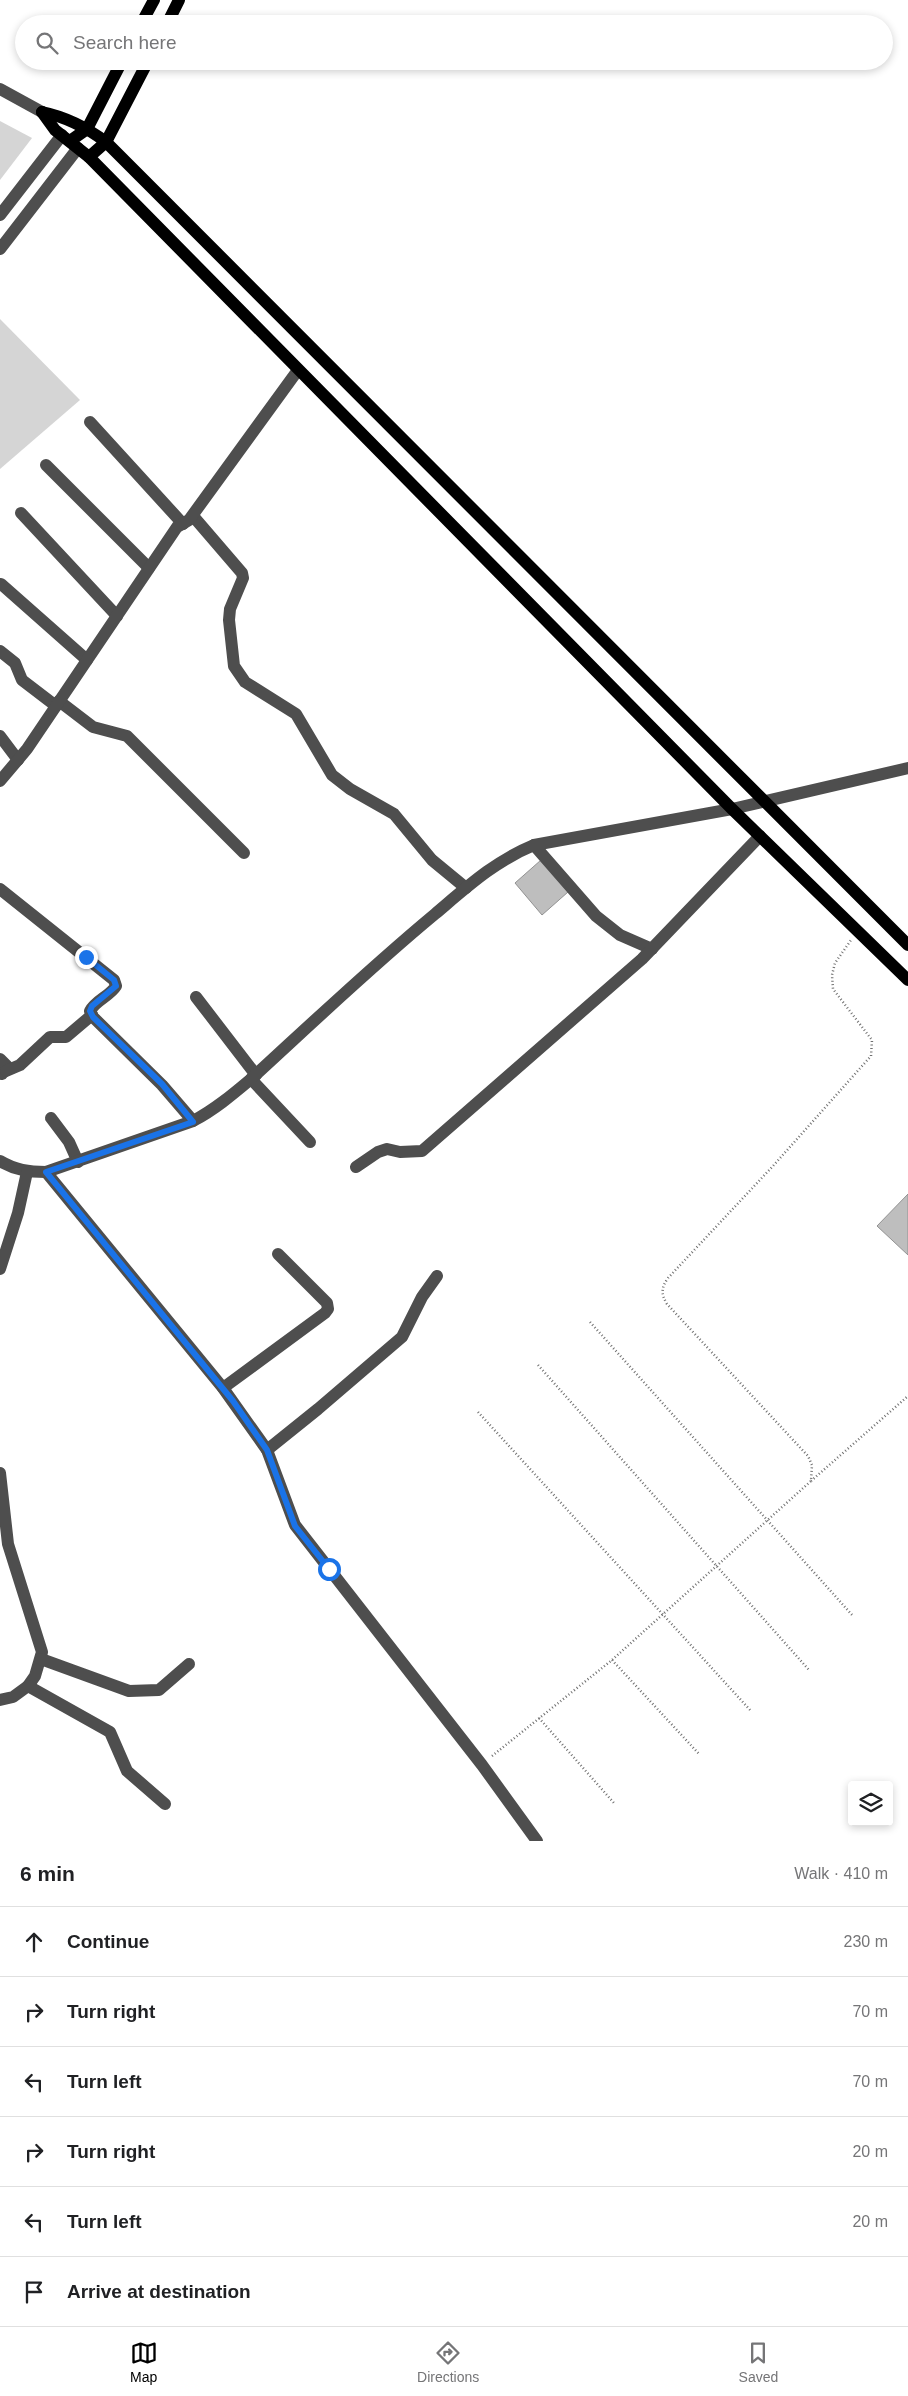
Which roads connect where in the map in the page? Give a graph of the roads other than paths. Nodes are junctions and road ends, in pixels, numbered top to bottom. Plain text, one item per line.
1 (154, 0) edge
2 (179, 0) edge
3 (146, 15) edge
4 (172, 15) edge
5 (117, 70) edge
6 (143, 70) edge
7 (0, 89) edge
8 (42, 112) junction
9 (87, 128) junction
10 (70, 142) junction
11 (106, 142) junction
12 (89, 157) junction
13 (0, 215) edge
14 (0, 249) edge
15 (298, 370) junction
16 (90, 422) dead end
17 (46, 465) dead end
18 (21, 513) dead end
19 (188, 520) junction
20 (150, 568) junction
21 (0, 584) edge
22 (117, 616) junction
23 (0, 651) edge
24 (87, 660) junction
25 (58, 704) junction
26 (0, 736) edge
27 (18, 760) junction
28 (908, 768) edge
29 (0, 781) edge
30 (763, 802) junction
31 (732, 809) junction
32 (760, 836) junction
33 (534, 845) junction
34 (244, 854) dead end
35 (466, 888) junction
36 (0, 889) edge
37 (908, 945) edge
38 (652, 949) junction
39 (908, 980) edge
40 (196, 997) dead end
41 (92, 1015) junction
42 (0, 1059) edge
43 (3, 1073) edge
44 (253, 1077) junction
45 (51, 1118) dead end
46 (193, 1122) junction
47 (310, 1142) dead end
48 (0, 1161) edge
49 (78, 1162) junction
50 (356, 1167) dead end
51 (27, 1172) junction
52 (46, 1172) junction
53 (278, 1254) dead end
54 (0, 1269) edge
55 (437, 1276) dead end
56 (223, 1388) junction
57 (267, 1450) junction
58 (0, 1473) edge
59 (41, 1659) junction
60 (189, 1664) dead end
61 (28, 1686) junction
62 (0, 1700) edge
63 (165, 1804) dead end
64 (537, 1841) edge

1 - 3 main road
2 - 4 main road
5 - 9 main road
6 - 11 main road
7 - 8 street
8 - 9 main road
8 - 10 main road
9 - 10 main road
9 - 11 main road
10 - 12 main road
10 - 13 street
10 - 14 street
11 - 12 main road
11 - 30 main road
12 - 15 main road
15 - 19 street
15 - 31 main road
16 - 19 street
17 - 20 street
18 - 22 street
19 - 20 street
19 - 35 street
20 - 22 street
21 - 24 street
22 - 24 street
23 - 25 street
24 - 25 street
25 - 27 street
25 - 34 street
26 - 27 street
27 - 29 street
28 - 30 street
30 - 31 street
30 - 37 main road
31 - 32 main road
31 - 33 street
32 - 38 street
32 - 39 main road
33 - 35 street
33 - 38 street
35 - 44 street
36 - 41 street
38 - 50 street
40 - 44 street
41 - 43 street
41 - 46 street
42 - 43 street
44 - 46 street
44 - 47 street
45 - 49 street
46 - 49 street
48 - 51 street
49 - 52 street
51 - 52 street
51 - 54 street
52 - 56 street
53 - 56 street
55 - 57 street
56 - 57 street
57 - 64 street
58 - 59 street
59 - 60 street
59 - 61 street
61 - 62 street
61 - 63 street

